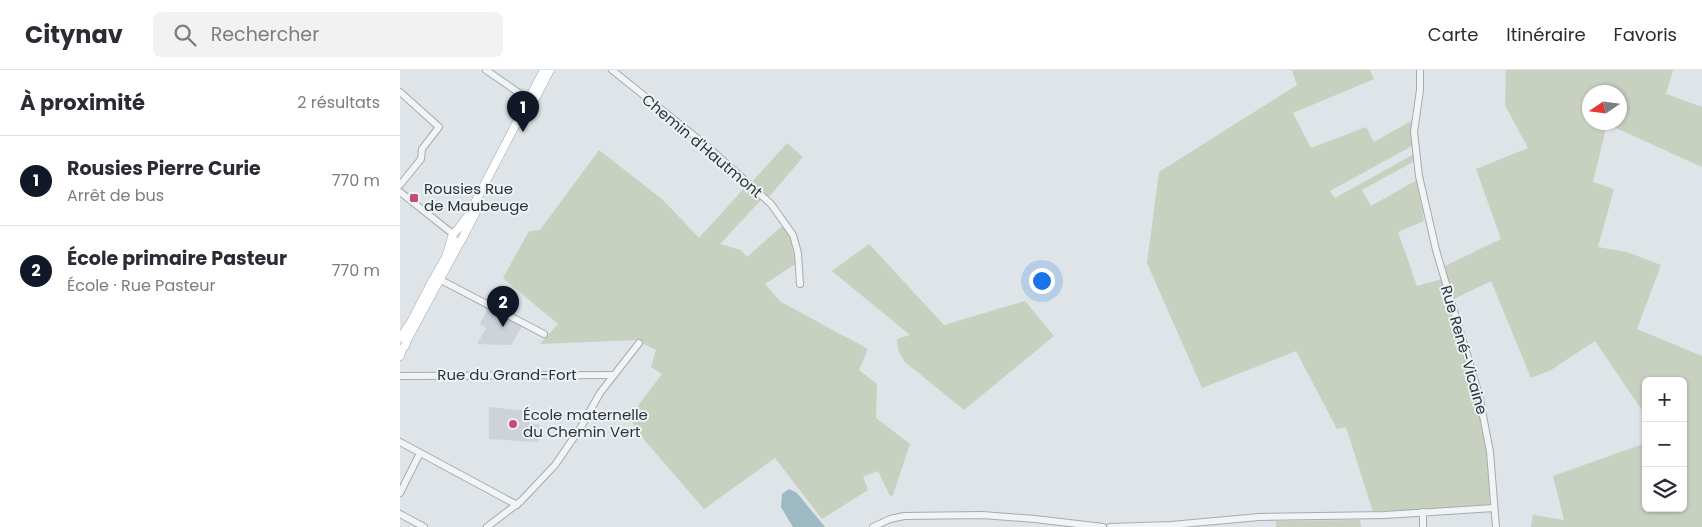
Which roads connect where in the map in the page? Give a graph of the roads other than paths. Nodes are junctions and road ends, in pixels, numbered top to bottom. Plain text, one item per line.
1 (544, 70) edge
2 (550, 70) edge
3 (612, 70) edge
4 (1420, 70) edge
5 (489, 71) edge
6 (620, 73) edge
7 (400, 92) edge
8 (529, 100) junction
9 (400, 185) edge
10 (400, 192) edge
11 (456, 236) junction
12 (437, 278) junction
13 (800, 284) dead end
14 (544, 334) dead end
15 (639, 343) dead end
16 (401, 345) edge
17 (614, 375) junction
18 (400, 376) edge
19 (400, 442) edge
20 (420, 453) junction
21 (400, 493) edge
22 (517, 505) junction
23 (1494, 508) junction
24 (1423, 512) junction
25 (400, 514) edge
26 (424, 527) edge
27 (487, 527) edge
28 (873, 527) edge
29 (1104, 527) edge
30 (1110, 527) edge
31 (1423, 527) edge
32 (1496, 527) edge

1 - 8 main road
2 - 8 main road
3 - 6 street, Chemin d'Hautmont
4 - 23 street, Rue René-Vicaine
5 - 8 street
6 - 13 street, Chemin d'Hautmont
7 - 9 street
8 - 11 main road
10 - 11 street
11 - 12 main road
12 - 14 street
12 - 16 main road
15 - 17 street
17 - 18 street, Rue du Grand-Fort
17 - 22 street
19 - 20 street
20 - 21 street
20 - 22 street
22 - 27 street
23 - 24 street
23 - 32 street, Rue René-Vicaine
24 - 30 street
24 - 31 street
25 - 26 street
28 - 29 street

